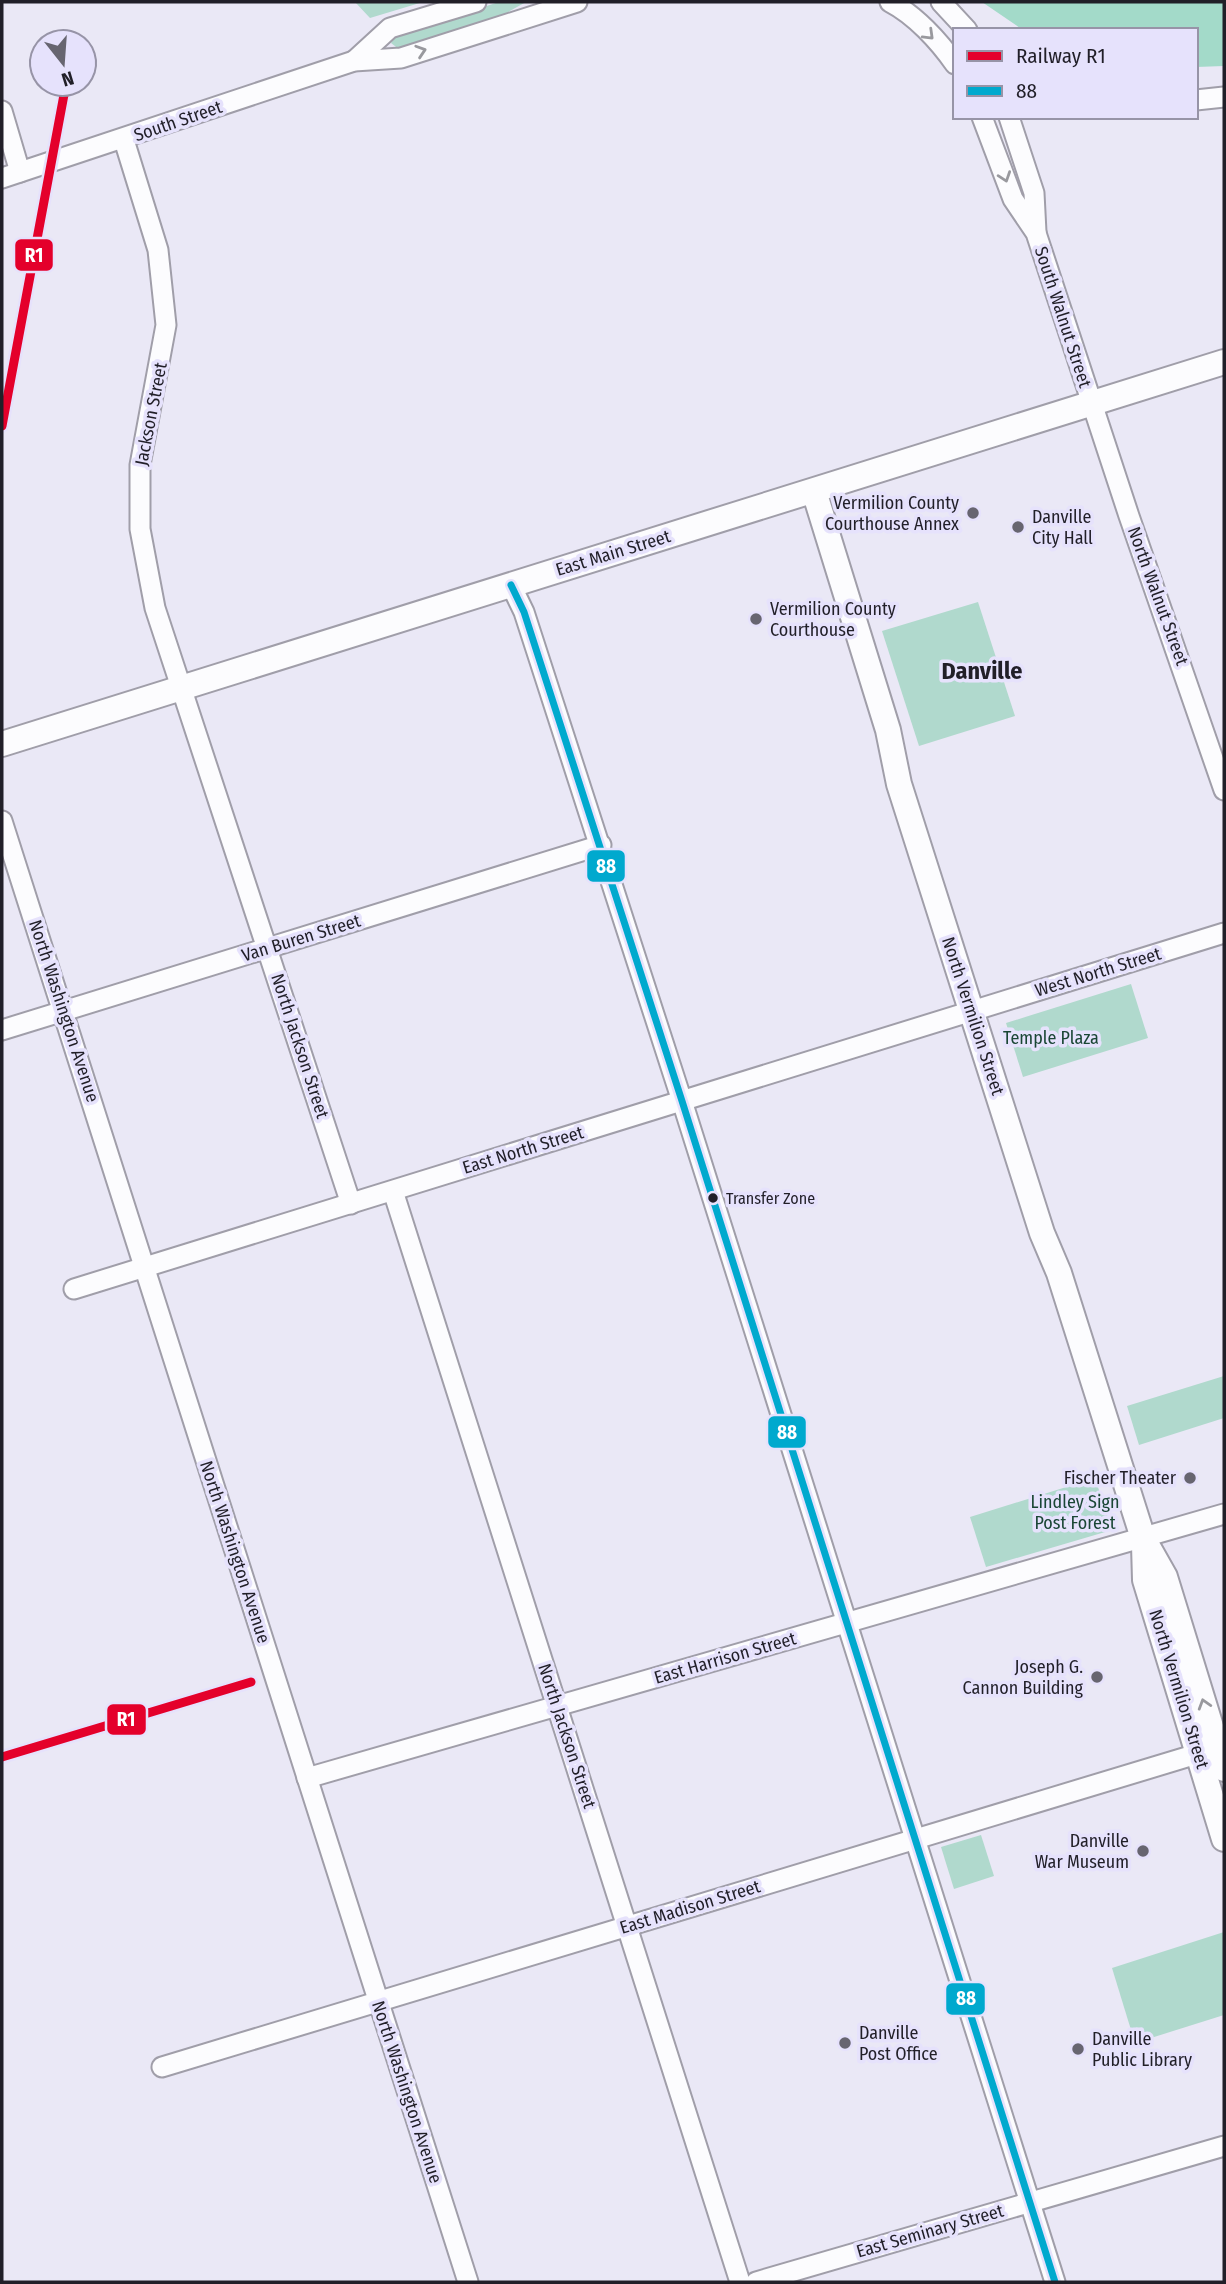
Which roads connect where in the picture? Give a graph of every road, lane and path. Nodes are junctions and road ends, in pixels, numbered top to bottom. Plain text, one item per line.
1 (476, 2) edge
2 (577, 2) edge
3 (941, 2) edge
4 (895, 5) edge
5 (965, 28) edge
6 (354, 61) junction
7 (953, 61) edge
8 (1224, 97) edge
9 (1198, 100) edge
10 (2, 111) edge
11 (983, 119) edge
12 (1010, 119) edge
13 (124, 140) junction
14 (11, 174) edge
15 (1036, 233) junction
16 (1224, 362) edge
17 (1092, 403) junction
18 (814, 491) junction
19 (511, 585) junction
20 (183, 688) junction
21 (2, 744) edge
22 (1224, 790) edge
23 (2, 821) edge
24 (601, 845) junction
25 (1224, 933) edge
26 (268, 949) junction
27 (64, 1010) junction
28 (972, 1010) junction
29 (2, 1030) edge
30 (682, 1101) junction
31 (393, 1191) junction
32 (351, 1204) junction
33 (144, 1268) junction
34 (74, 1289) dead end
35 (1224, 1514) edge
36 (1143, 1538) junction
37 (847, 1622) junction
38 (558, 1706) junction
39 (1216, 1754) edge
40 (307, 1778) junction
41 (1224, 1839) edge
42 (914, 1840) junction
43 (628, 1926) junction
44 (377, 2000) junction
45 (162, 2067) dead end
46 (1224, 2146) edge
47 (1030, 2202) junction
48 (468, 2282) edge
49 (740, 2282) edge
50 (756, 2282) edge
51 (1055, 2282) edge

1 - 6 street, South Street
6 -> 2 street, South Street
3 - 5 street
4 -> 7 street
6 - 13 street, South Street
8 - 9 street
10 - 14 street
11 -> 15 street, South Walnut Street
12 - 15 street
13 - 14 street, South Street
13 - 20 street, Jackson Street
15 - 17 street, South Walnut Street
16 - 17 main road, East Main Street
17 - 18 main road, East Main Street
17 - 22 street, North Walnut Street
18 - 19 main road, East Main Street
18 - 28 main road, North Vermilion Street
19 - 20 main road, East Main Street
19 - 24 street
20 - 21 main road, East Main Street
20 - 26 street, North Jackson Street
23 - 27 street, North Washington Avenue
24 - 26 street, Van Buren Street
24 - 30 street
25 - 28 street, West North Street
26 - 27 street, Van Buren Street
26 - 32 street, North Jackson Street
27 - 29 street, Van Buren Street
27 - 33 street, North Washington Avenue
28 - 30 street, East North Street
28 - 36 main road, North Vermilion Street
30 - 31 street, East North Street
30 - 37 street
31 - 32 street, East North Street
31 - 38 street, North Jackson Street
32 - 33 street, East North Street
33 - 34 street, East North Street
33 - 40 street, North Washington Avenue
35 - 36 street, East Harrison Street
36 - 37 street, East Harrison Street
36 - 39 main road, North Vermilion Street
37 - 38 street, East Harrison Street
37 - 42 street
38 - 40 street, East Harrison Street
38 - 43 street, North Jackson Street
39 - 41 main road, North Vermilion Street
39 - 42 street, East Madison Street
40 - 44 street, North Washington Avenue
42 - 43 street, East Madison Street
42 - 47 street
43 - 44 street, East Madison Street
43 - 49 street, North Jackson Street
44 - 45 street, East Madison Street
44 - 48 street, North Washington Avenue
46 - 47 street, East Seminary Street
47 - 50 street, East Seminary Street
47 - 51 street

